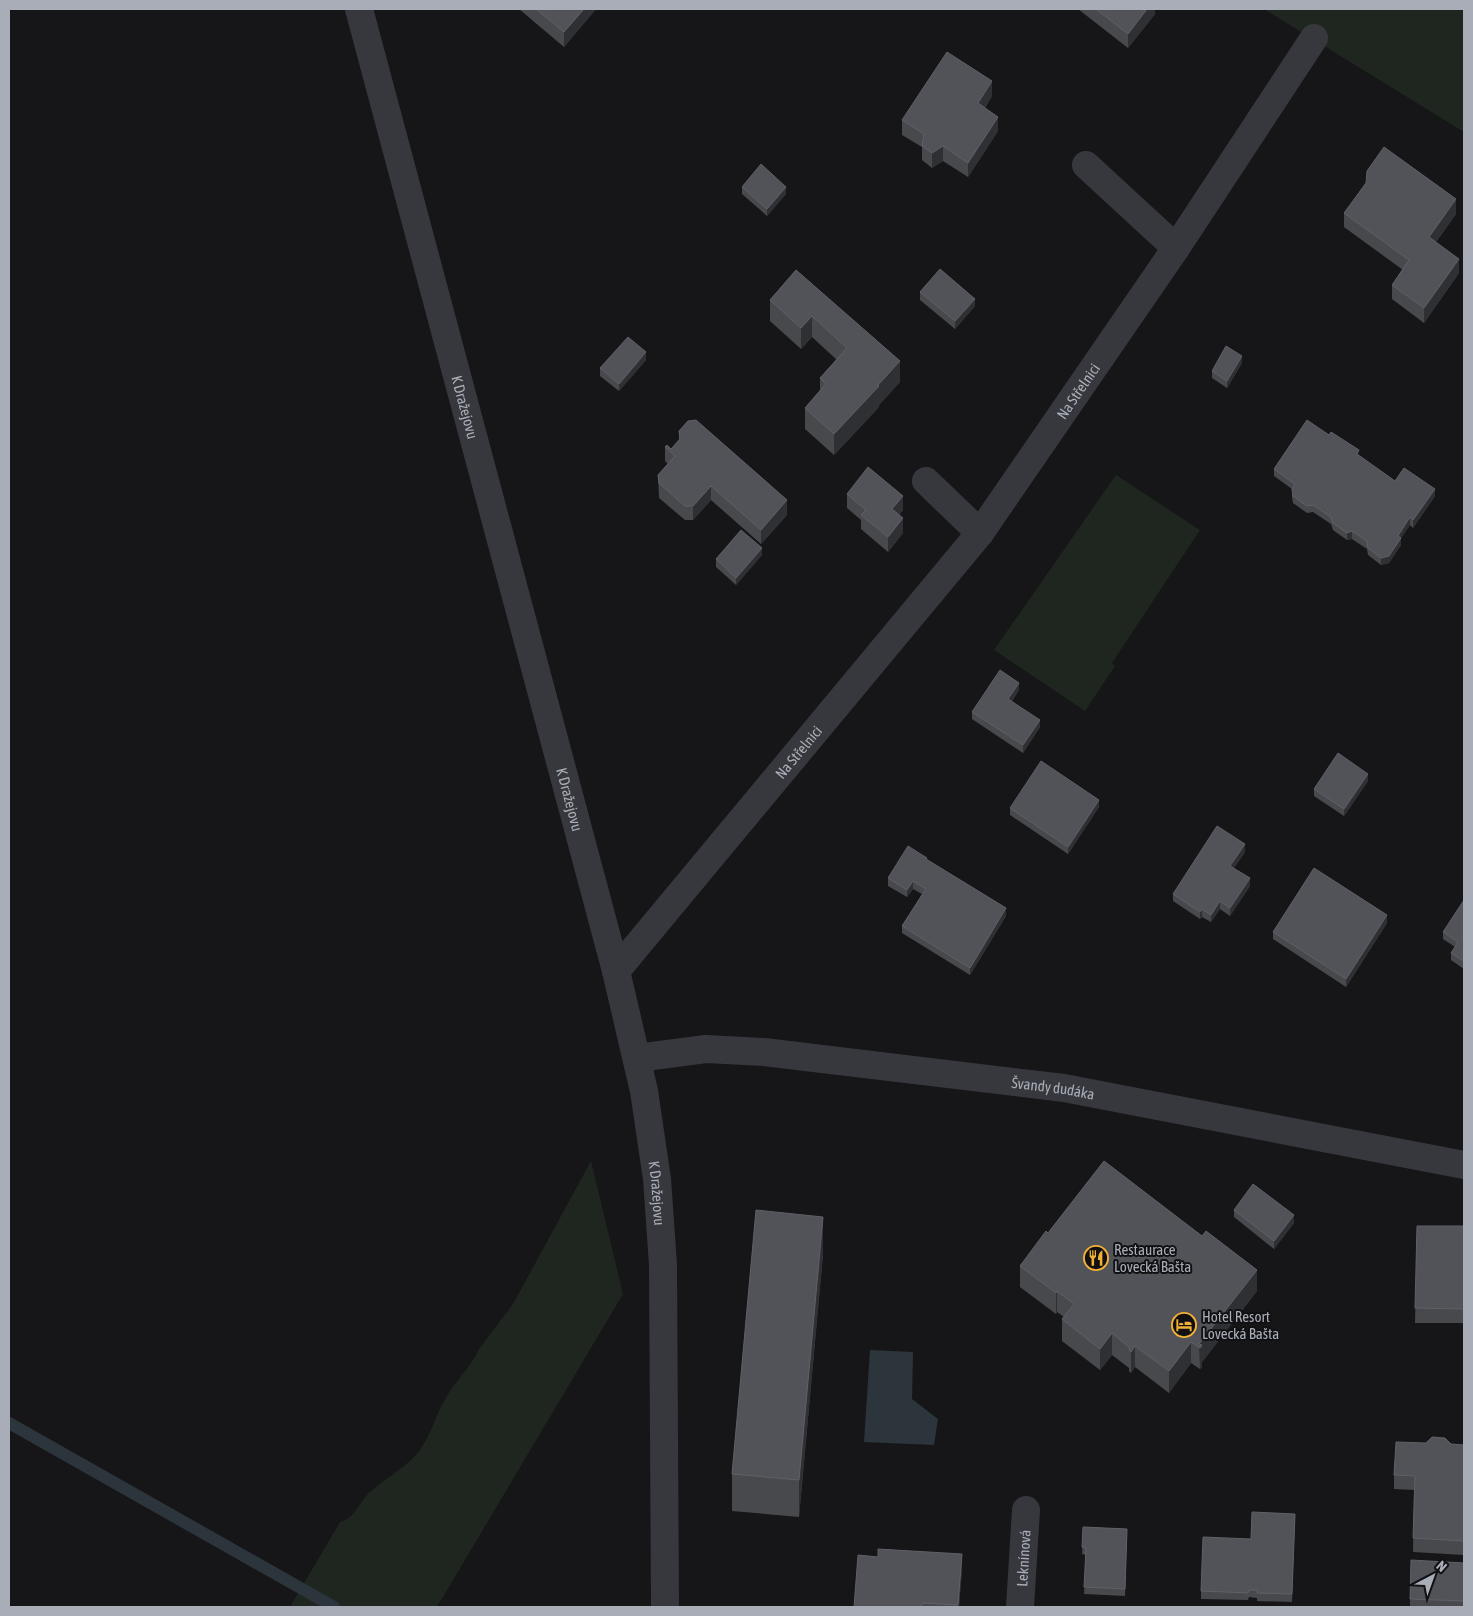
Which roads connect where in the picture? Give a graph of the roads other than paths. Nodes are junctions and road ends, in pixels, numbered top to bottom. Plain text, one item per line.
1 (359, 9) edge
2 (1314, 38) dead end
3 (1086, 165) dead end
4 (1176, 248) junction
5 (926, 481) dead end
6 (980, 533) junction
7 (616, 971) junction
8 (637, 1058) junction
9 (1464, 1165) edge
10 (1026, 1510) dead end
11 (665, 1607) edge
12 (1020, 1607) edge

1 - 7 street, K Dražejovu
2 - 4 street, Na Střelnici
3 - 4 street
4 - 6 street, Na Střelnici
5 - 6 street
6 - 7 street, Na Střelnici
7 - 8 street, K Dražejovu
8 - 9 street, Švandy dudáka
8 - 11 street, K Dražejovu
10 - 12 street, Leknínová

